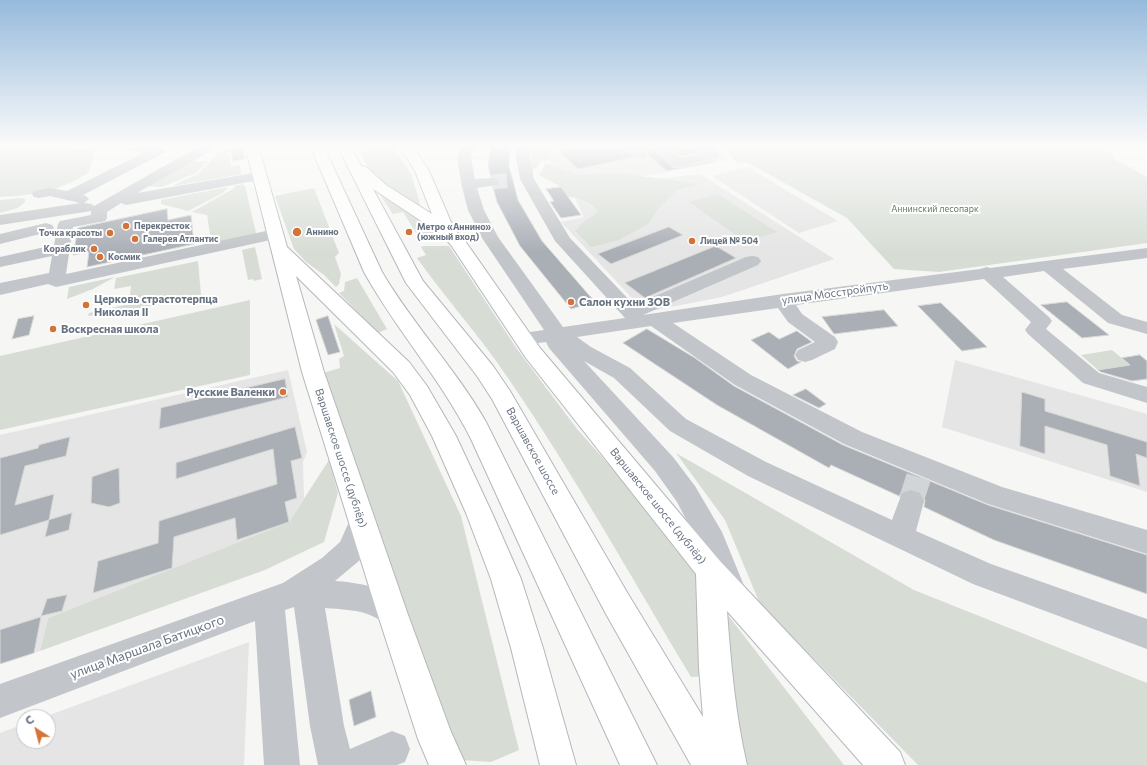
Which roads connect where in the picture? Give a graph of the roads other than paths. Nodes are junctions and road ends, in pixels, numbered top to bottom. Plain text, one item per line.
1 (99, 181) edge
2 (149, 181) edge
3 (233, 181) edge
4 (260, 181) edge
5 (332, 181) edge
6 (362, 181) edge
7 (373, 181) edge
8 (426, 181) edge
9 (468, 181) edge
10 (520, 181) edge
11 (492, 182) tunnel mouth
12 (469, 184) junction
13 (39, 194) dead end
14 (66, 197) junction
15 (110, 203) junction
16 (0, 220) edge
17 (447, 231) junction
18 (0, 239) edge
19 (276, 241) junction
20 (0, 249) edge
21 (62, 250) junction
22 (1147, 253) edge
23 (752, 261) dead end
24 (0, 262) edge
25 (1047, 265) junction
26 (987, 272) junction
27 (0, 275) edge
28 (0, 289) edge
29 (783, 300) junction
30 (642, 319) junction
31 (1147, 328) edge
32 (554, 335) junction
33 (523, 339) junction
34 (805, 355) dead end
35 (1147, 395) edge
36 (911, 501) tunnel mouth
37 (362, 524) junction
38 (901, 536) junction
39 (1147, 542) edge
40 (710, 570) junction
41 (733, 595) junction
42 (290, 596) junction
43 (392, 612) junction
44 (1147, 634) edge
45 (0, 701) edge
46 (392, 748) dead end
47 (282, 765) edge
48 (336, 765) edge
49 (355, 765) edge
50 (448, 765) edge
51 (558, 765) edge
52 (639, 765) edge
53 (711, 765) edge
54 (729, 765) edge
55 (887, 765) edge

1 - 14 street
2 - 15 street
3 - 15 street
4 - 19 main road, Варшавское шоссе (дублёр)
5 - 52 main road
6 - 53 main road, Варшавское шоссе
7 - 17 main road
8 - 17 main road, Варшавское шоссе (дублёр)
9 - 12 street
10 - 30 street
11 - 12 street
12 - 32 street
13 - 14 street
14 - 15 street
15 - 16 street
15 - 21 street
17 - 33 main road, Варшавское шоссе (дублёр)
18 - 21 street
19 - 21 street
19 - 37 main road, Варшавское шоссе (дублёр)
19 - 51 main road
20 - 21 street
21 - 24 street
21 - 27 street
21 - 28 street
22 - 25 street, улица Мосстройпуть
23 - 30 street
25 - 26 street, улица Мосстройпуть
25 - 31 street
26 - 29 street, улица Мосстройпуть
26 - 35 street
29 - 30 street, улица Мосстройпуть
29 - 34 street
30 - 32 street, улица Мосстройпуть
30 - 39 street
32 - 33 street, улица Мосстройпуть
32 - 38 street
32 - 41 street
33 - 40 main road, Варшавское шоссе (дублёр)
36 - 38 street
37 - 42 street, улица Маршала Батицкого
37 - 43 main road, Варшавское шоссе (дублёр)
38 - 44 street
40 - 41 main road, Варшавское шоссе (дублёр)
40 - 54 main road
41 - 55 main road, Варшавское шоссе (дублёр)
42 - 43 street, улица Маршала Батицкого
42 - 45 street, улица Маршала Батицкого
42 - 47 street
42 - 48 street
43 - 50 main road, Варшавское шоссе (дублёр)
46 - 49 street

